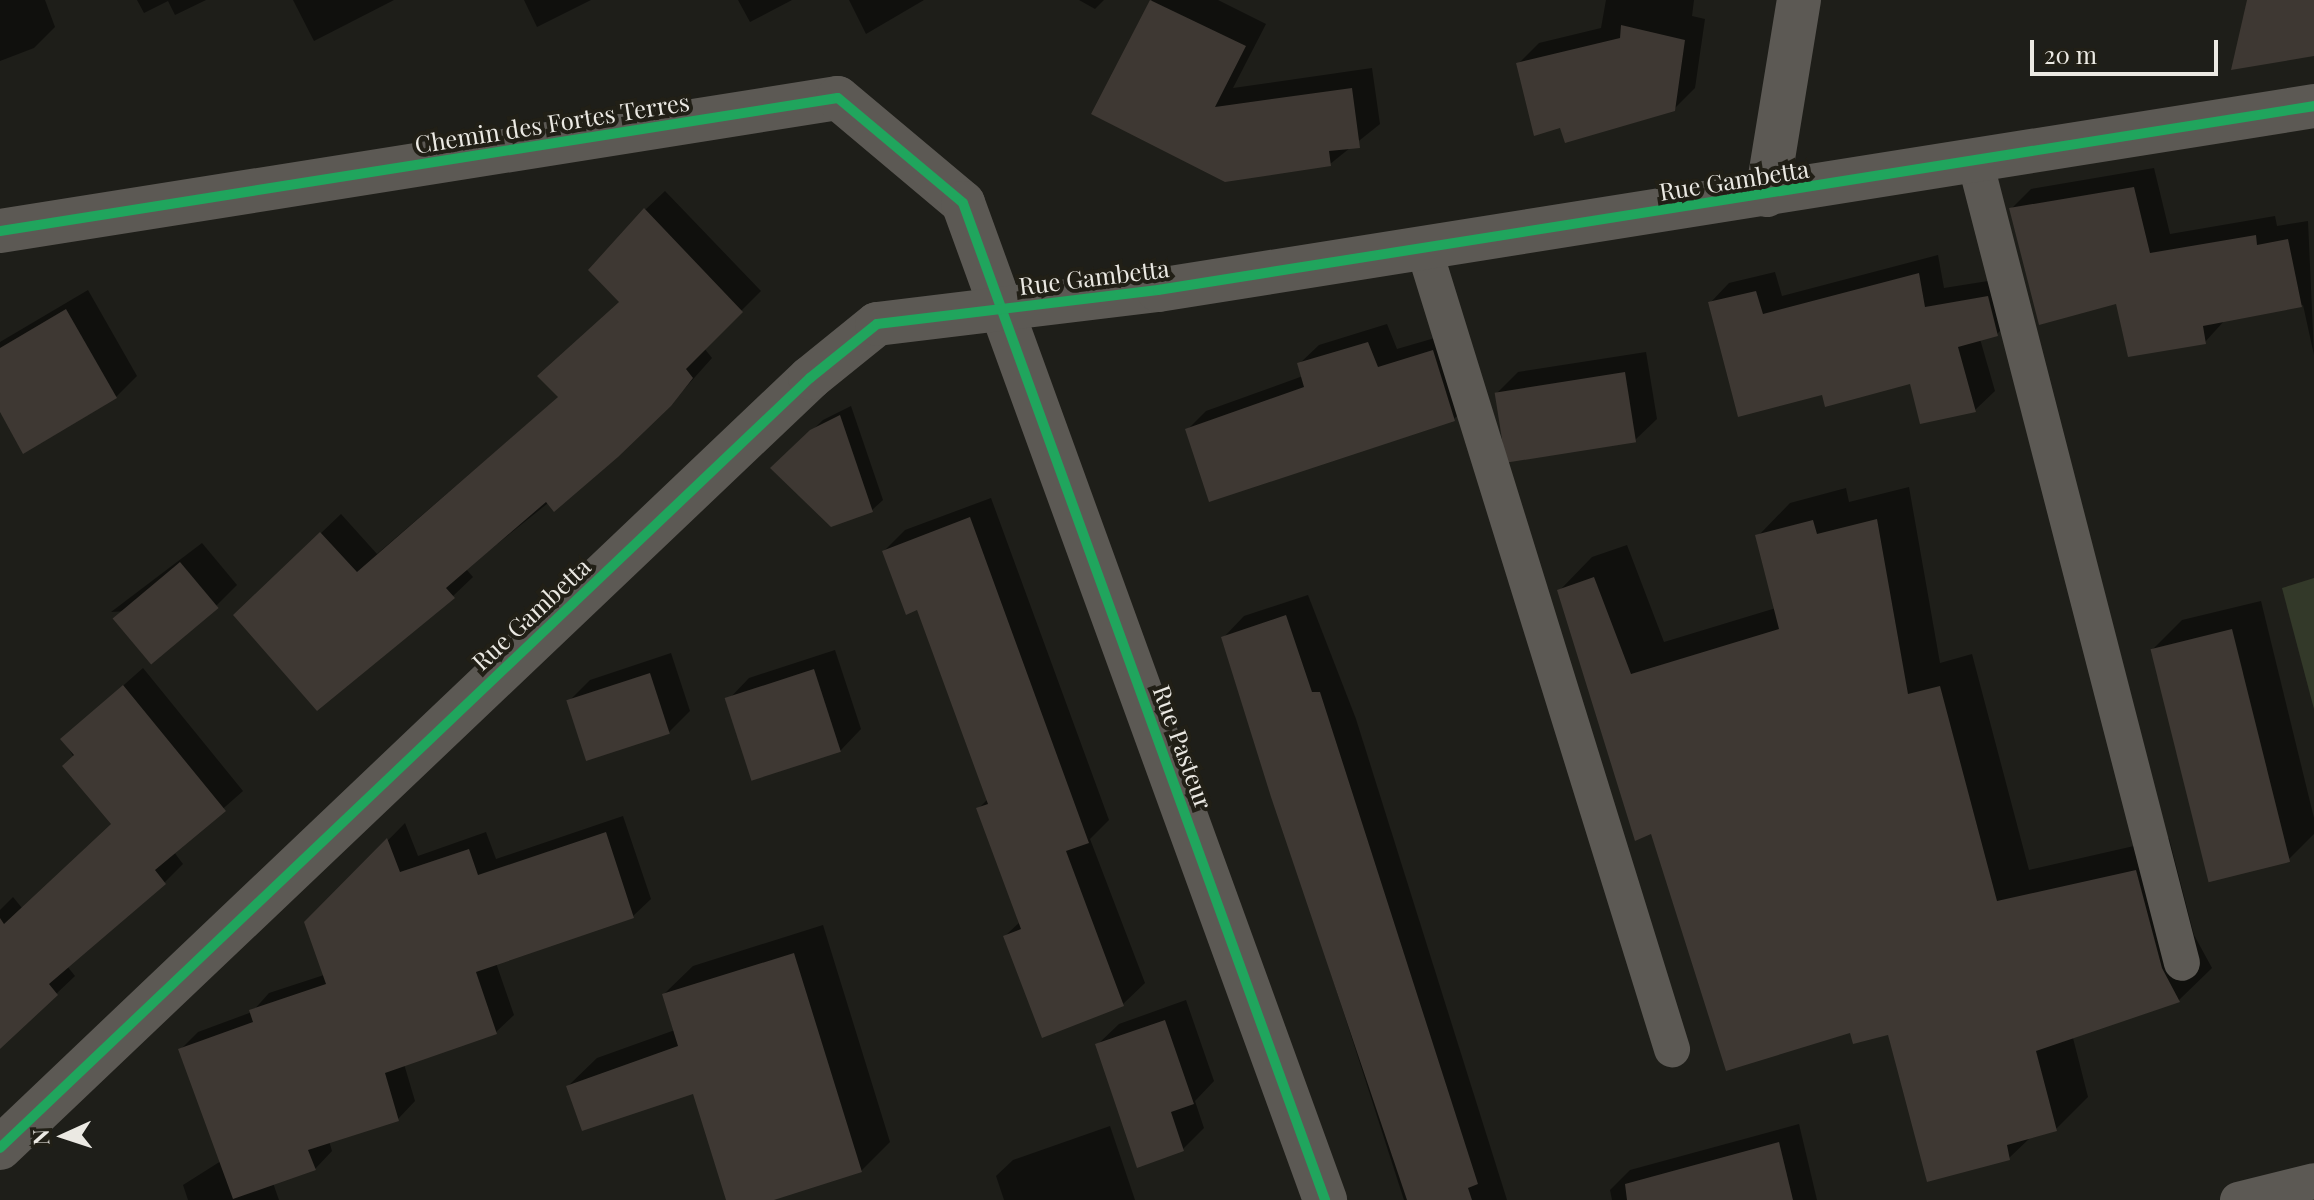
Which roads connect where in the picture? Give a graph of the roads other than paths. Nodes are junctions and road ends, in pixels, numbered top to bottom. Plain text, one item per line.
1 (1799, 0) edge
2 (2314, 106) edge
3 (1975, 161) junction
4 (1767, 195) junction
5 (0, 231) edge
6 (1424, 249) junction
7 (1004, 307) junction
8 (2182, 963) dead end
9 (1672, 1049) dead end
10 (0, 1148) edge
11 (2314, 1181) edge
12 (1325, 1200) edge
13 (2238, 1200) edge

1 - 4 street
2 - 3 street, Rue Gambetta
3 - 4 street, Rue Gambetta
3 - 8 lane
4 - 6 street, Rue Gambetta
5 - 7 street, Chemin des Fortes Terres
6 - 7 street, Rue Gambetta
6 - 9 lane
7 - 10 street, Rue Gambetta
7 - 12 street, Rue Pasteur
11 - 13 lane

